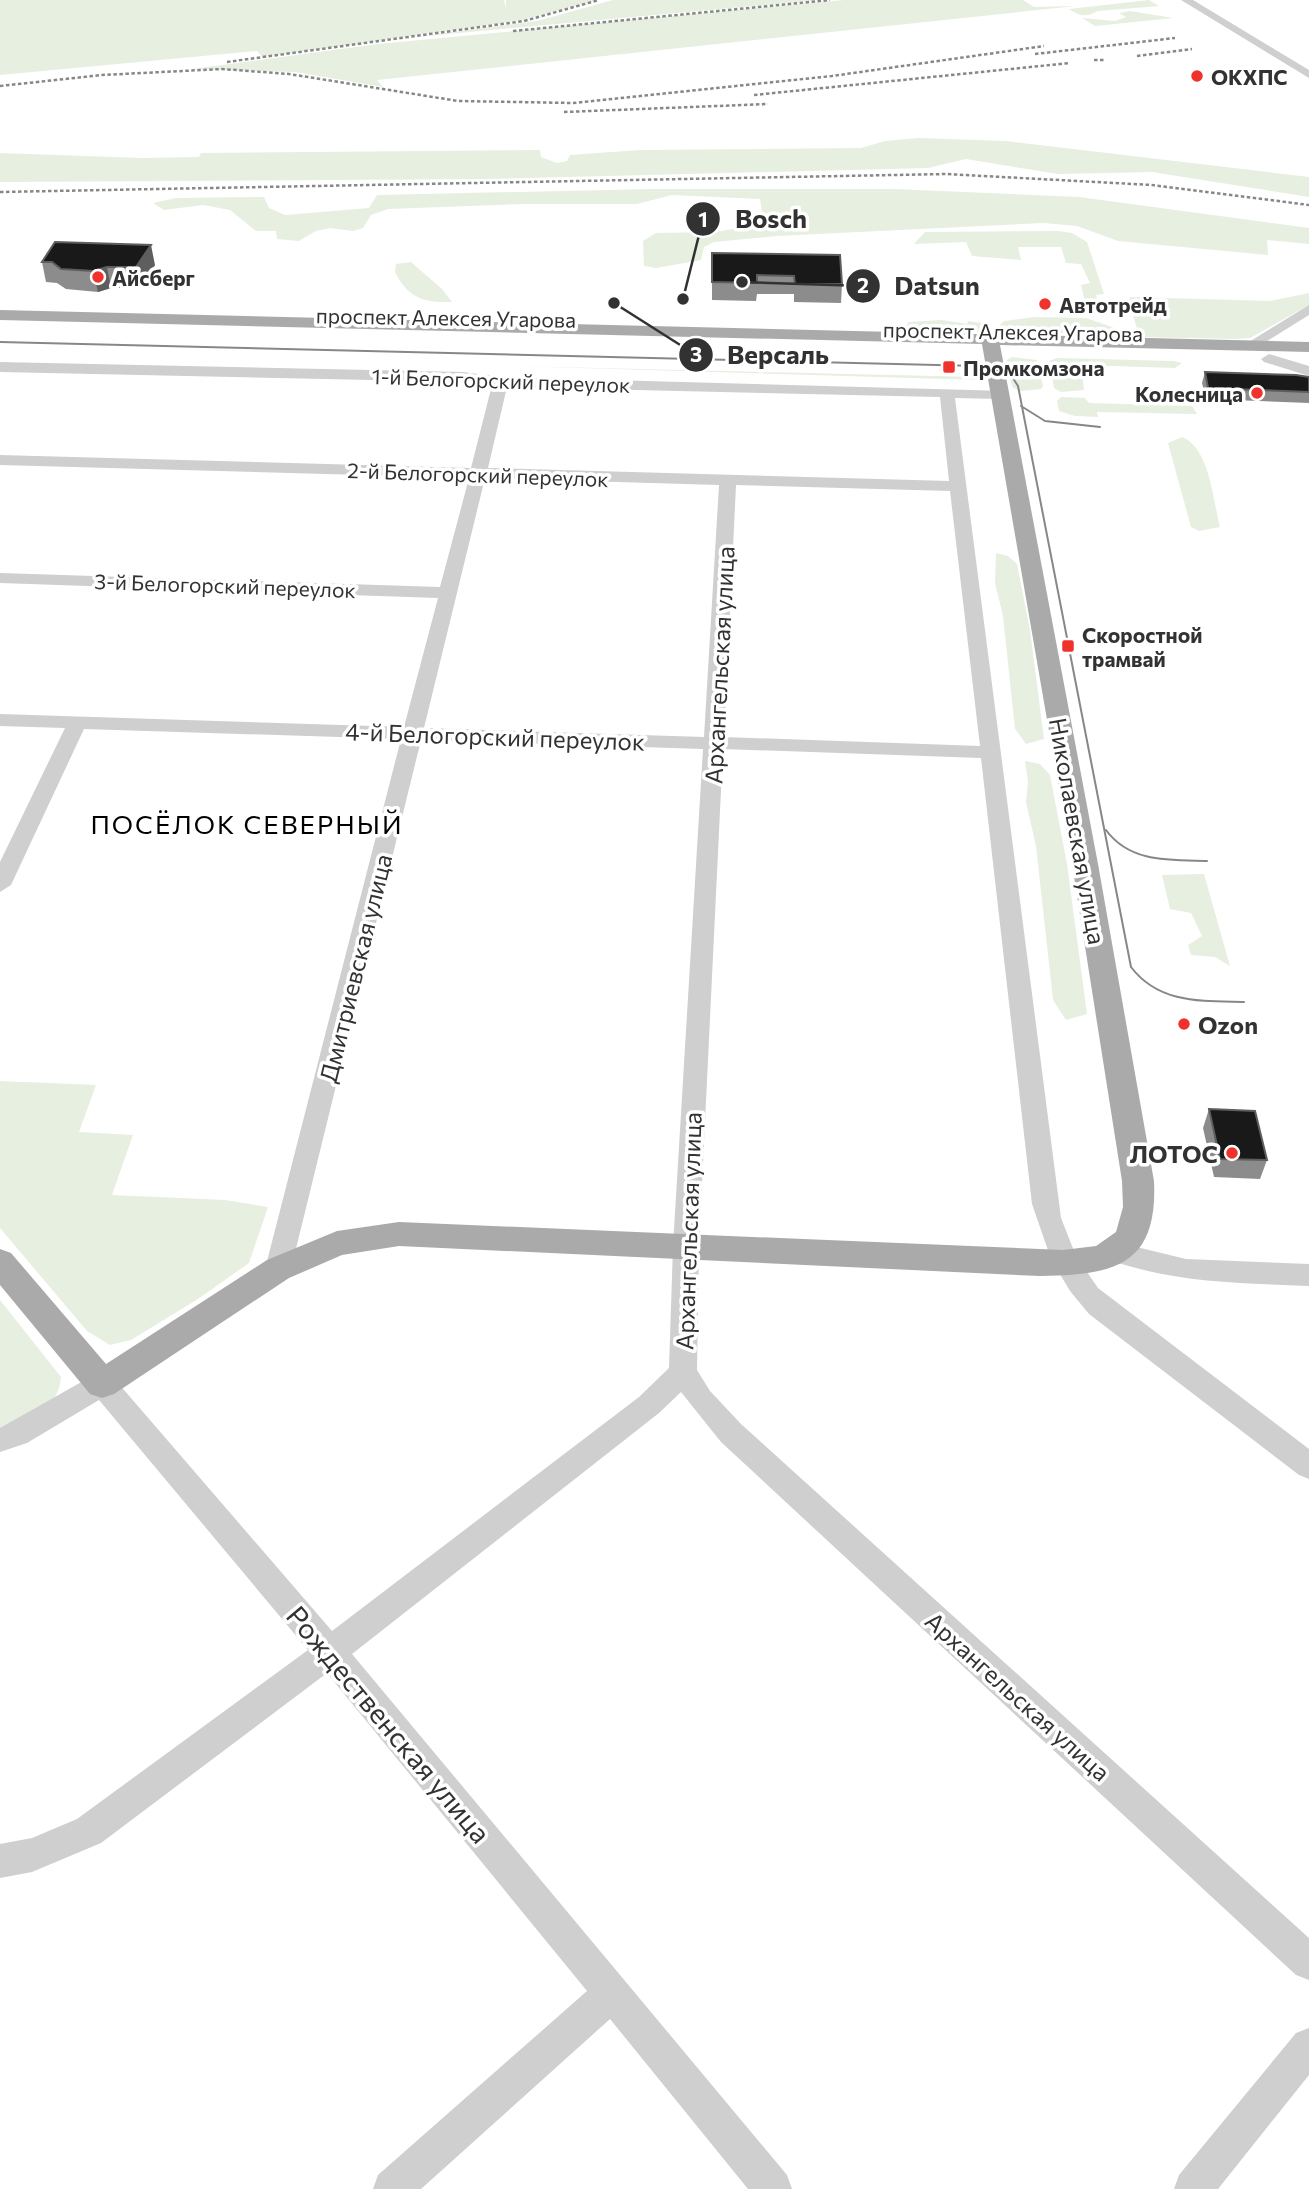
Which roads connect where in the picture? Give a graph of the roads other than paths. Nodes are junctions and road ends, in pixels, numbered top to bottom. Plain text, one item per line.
1 (1186, 0) edge
2 (1309, 75) edge
3 (1309, 309) edge
4 (0, 315) edge
5 (0, 329) edge
6 (1251, 345) junction
7 (992, 346) junction
8 (1309, 347) edge
9 (1269, 359) junction
10 (1309, 360) edge
11 (0, 367) edge
12 (1309, 371) edge
13 (502, 382) junction
14 (947, 393) junction
15 (1001, 394) junction
16 (0, 460) edge
17 (478, 474) junction
18 (728, 481) junction
19 (956, 486) junction
20 (0, 578) edge
21 (449, 593) junction
22 (0, 720) edge
23 (77, 723) junction
24 (415, 733) junction
25 (715, 743) junction
26 (989, 752) junction
27 (0, 885) edge
28 (685, 1246) junction
29 (1116, 1252) junction
30 (0, 1262) edge
31 (1067, 1263) junction
32 (278, 1269) junction
33 (1309, 1275) edge
34 (682, 1373) junction
35 (102, 1384) junction
36 (0, 1440) edge
37 (1309, 1466) edge
38 (330, 1652) junction
39 (0, 1861) edge
40 (1309, 1962) edge
41 (613, 1992) junction
42 (1309, 2046) edge
43 (392, 2189) edge
44 (773, 2189) edge
45 (1193, 2189) edge

1 - 2 street
3 - 6 street
4 - 7 main road, проспект Алексея Угарова
5 - 7 main road, проспект Алексея Угарова
6 - 7 main road, проспект Алексея Угарова
6 - 8 main road, проспект Алексея Угарова
7 - 9 main road, проспект Алексея Угарова
7 - 15 main road, Николаевская улица
9 - 10 main road, проспект Алексея Угарова
9 - 12 street, проспект Алексея Угарова
11 - 13 street, 1-й Белогорский переулок
13 - 14 street, 1-й Белогорский переулок
13 - 17 street, Дмитриевская улица
14 - 15 street, 1-й Белогорский переулок
14 - 19 street
15 - 29 main road, Николаевская улица
16 - 17 street, 2-й Белогорский переулок
17 - 18 street, 2-й Белогорский переулок
17 - 21 street, Дмитриевская улица
18 - 19 street, 2-й Белогорский переулок
18 - 25 street, Архангельская улица
19 - 26 street
20 - 21 street, 3-й Белогорский переулок
21 - 24 street, Дмитриевская улица
22 - 23 street, 4-й Белогорский переулок
23 - 24 street, 4-й Белогорский переулок
23 - 27 street
24 - 25 street, 4-й Белогорский переулок
24 - 32 street, Дмитриевская улица
25 - 26 street, 4-й Белогорский переулок
25 - 28 street, Архангельская улица
26 - 31 street
28 - 31 main road
28 - 32 main road
28 - 34 street, Архангельская улица
29 - 31 main road
29 - 33 street
30 - 35 main road, Рождественская улица
31 - 37 street
32 - 35 main road
34 - 38 street
34 - 40 street, Архангельская улица
35 - 36 street
35 - 38 street, Рождественская улица
38 - 39 street
38 - 41 street, Рождественская улица
41 - 43 street
41 - 44 street, Рождественская улица
42 - 45 street

